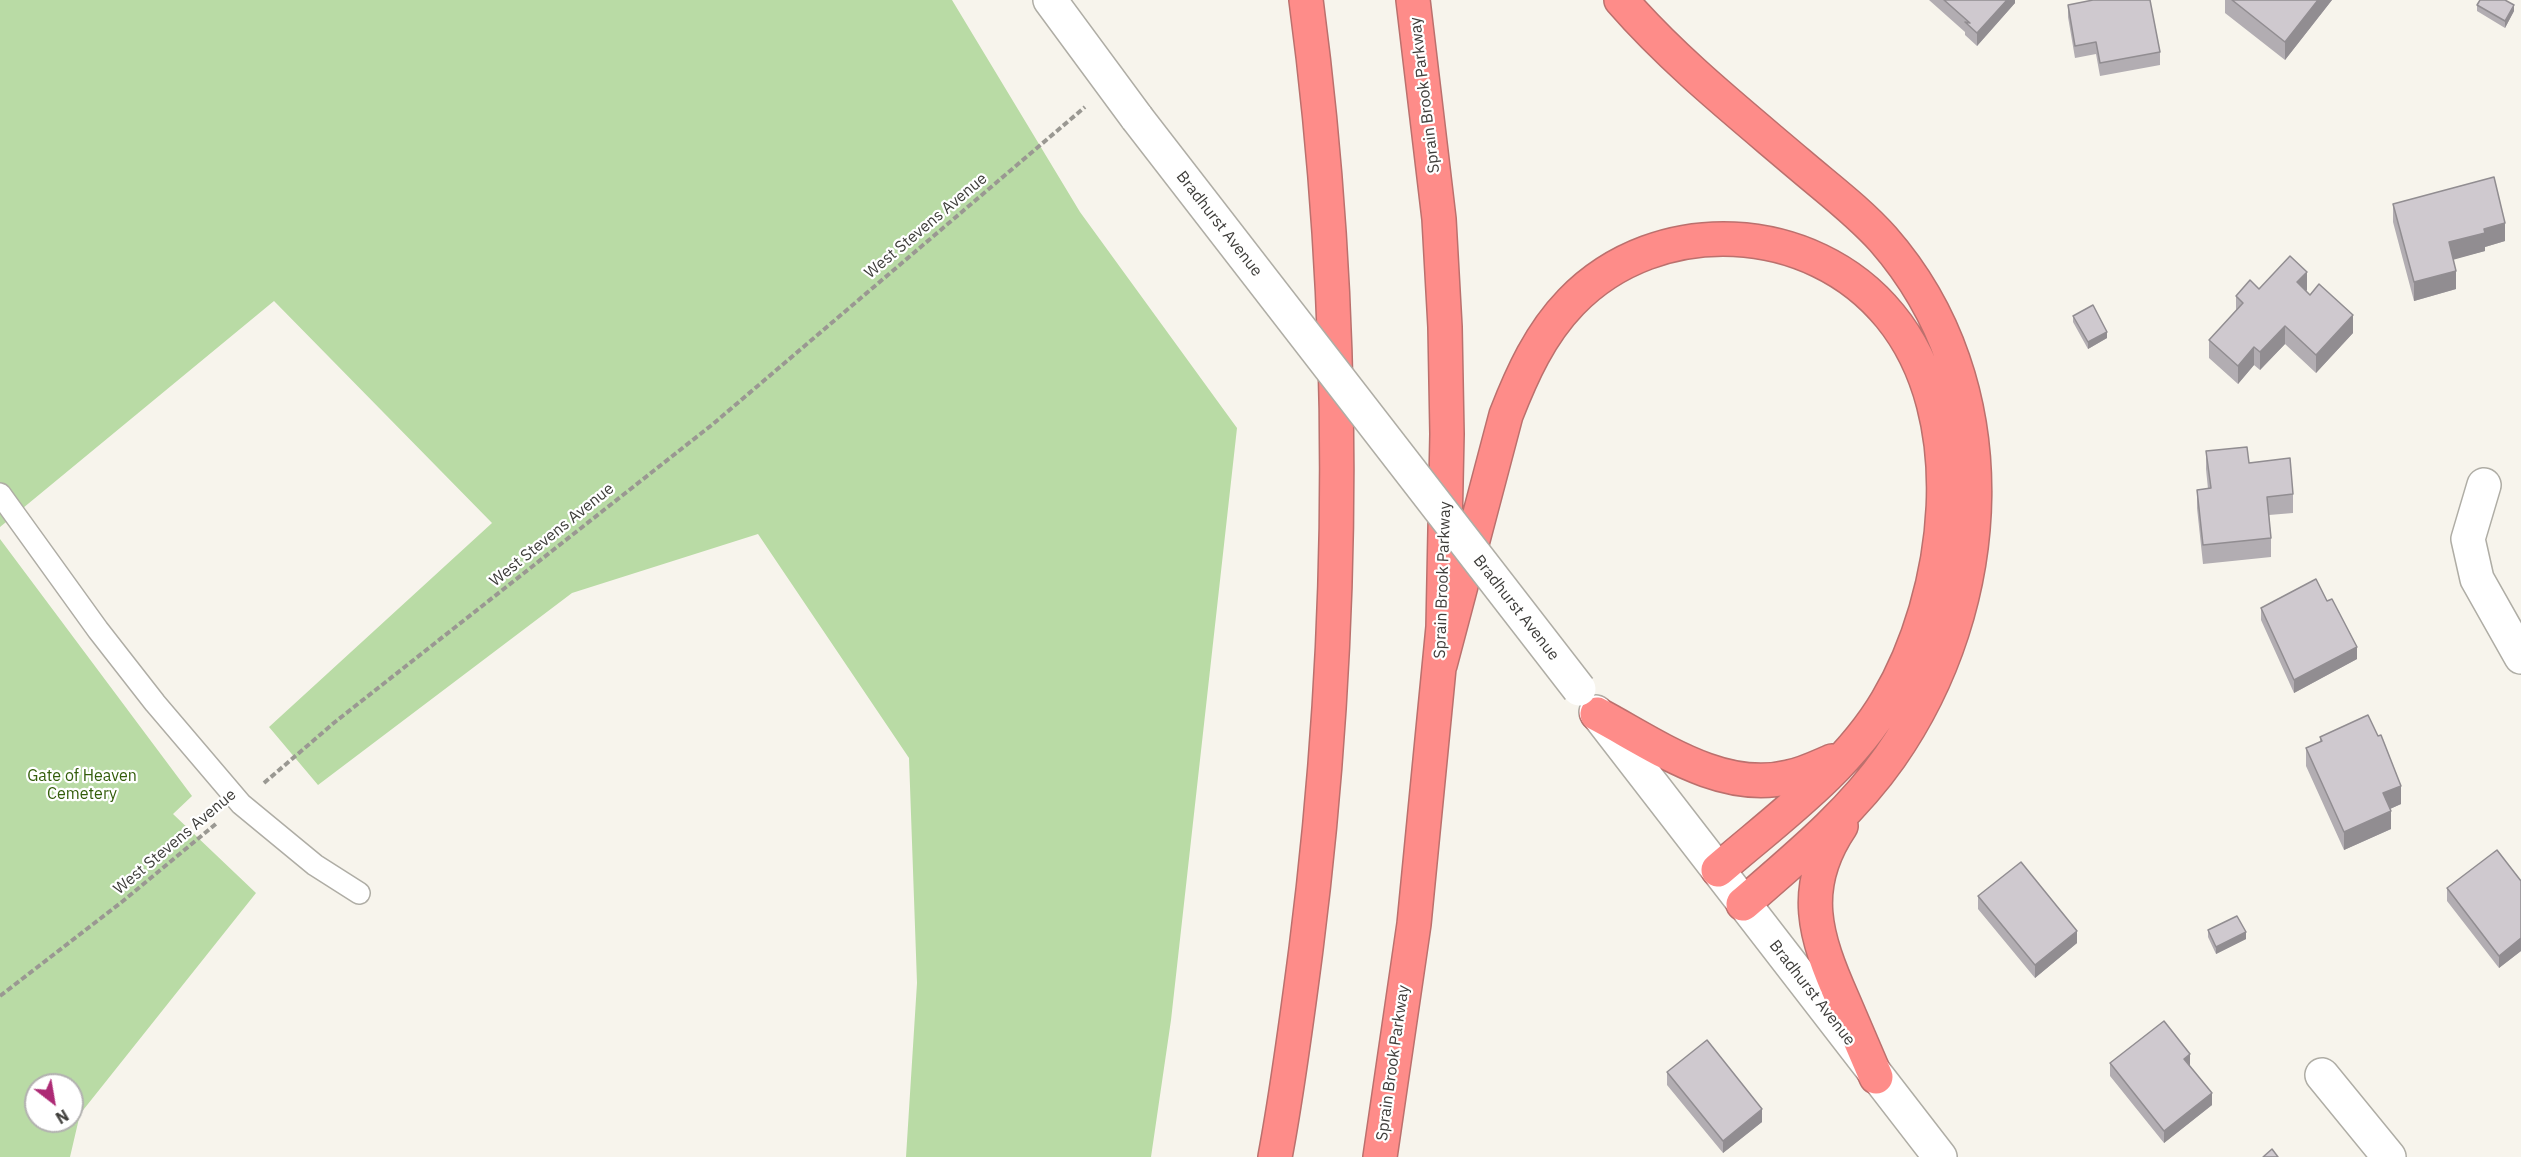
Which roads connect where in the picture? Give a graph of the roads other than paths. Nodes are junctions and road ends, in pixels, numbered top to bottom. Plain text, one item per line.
1 (1050, 0) edge
2 (1306, 0) edge
3 (1413, 0) edge
4 (1621, 0) edge
5 (2484, 485) dead end
6 (0, 494) edge
7 (2521, 657) edge
8 (1440, 665) junction
9 (1588, 701) junction
10 (1863, 734) junction
11 (1864, 790) junction
12 (1718, 870) junction
13 (359, 893) dead end
14 (1743, 904) junction
15 (2322, 1075) dead end
16 (1876, 1077) junction
17 (1275, 1157) edge
18 (1380, 1157) edge
19 (1940, 1157) edge
20 (2389, 1157) edge

1 - 9 main road, Bradhurst Avenue, bridge
2 - 17 highway
3 - 8 highway, Sprain Brook Parkway
4 - 11 highway
5 - 7 main road
6 - 13 lane
8 - 10 highway
8 - 18 highway, Sprain Brook Parkway
9 - 10 highway
9 - 12 main road, Bradhurst Avenue
10 - 12 highway
11 - 14 highway
11 - 16 highway
12 - 14 main road, Bradhurst Avenue
14 - 16 main road, Bradhurst Avenue
15 - 20 main road
16 - 19 main road, Bradhurst Avenue

